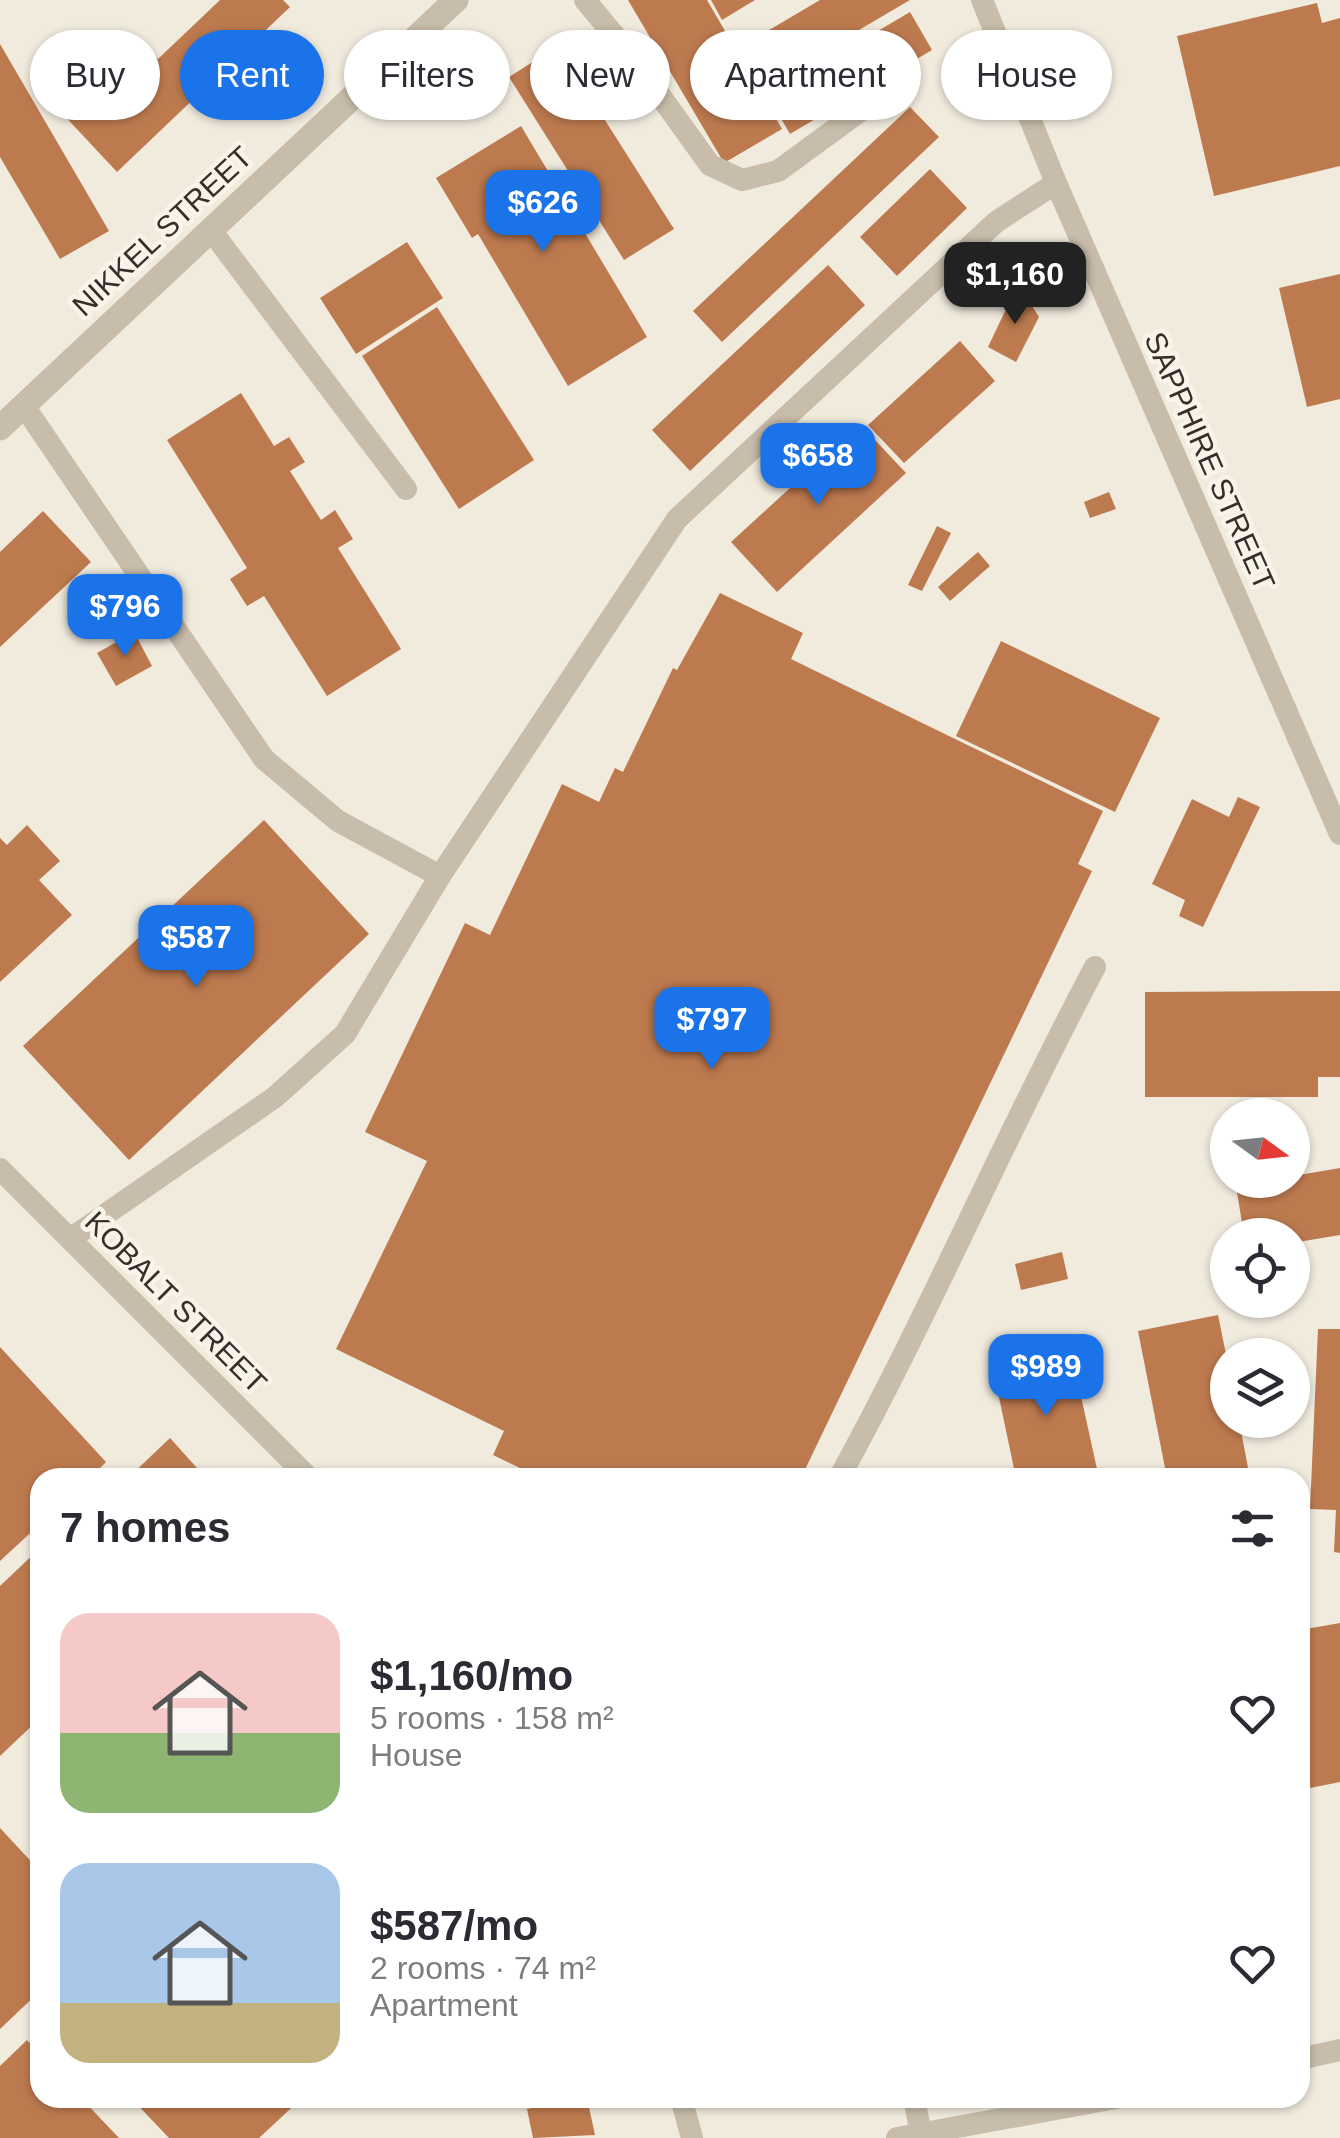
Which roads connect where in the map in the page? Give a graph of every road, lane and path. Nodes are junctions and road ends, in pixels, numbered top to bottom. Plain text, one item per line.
1 (456, 0) edge
2 (586, 0) edge
3 (982, 0) edge
4 (848, 120) edge
5 (1056, 182) junction
6 (210, 229) junction
7 (24, 406) junction
8 (0, 428) edge
9 (406, 489) dead end
10 (1340, 834) edge
11 (440, 876) junction
12 (1096, 967) dead end
13 (0, 1168) edge
14 (70, 1239) junction
15 (299, 1468) edge
16 (845, 1468) edge
17 (1340, 2050) edge
18 (1310, 2057) edge
19 (684, 2108) edge
20 (916, 2108) edge
21 (1062, 2108) edge
22 (920, 2134) junction
23 (692, 2138) edge
24 (896, 2138) edge

1 - 6 street, NIKKEL STREET
2 - 4 lane
3 - 5 lane, SAPPHIRE STREET
5 - 10 lane, SAPPHIRE STREET
5 - 11 lane
6 - 7 street, NIKKEL STREET
6 - 9 lane
7 - 8 street, NIKKEL STREET
7 - 11 lane
11 - 14 lane
12 - 16 lane
13 - 14 lane, KOBALT STREET
14 - 15 lane, KOBALT STREET
17 - 18 lane
19 - 23 lane
20 - 22 lane
21 - 22 lane
22 - 24 lane

